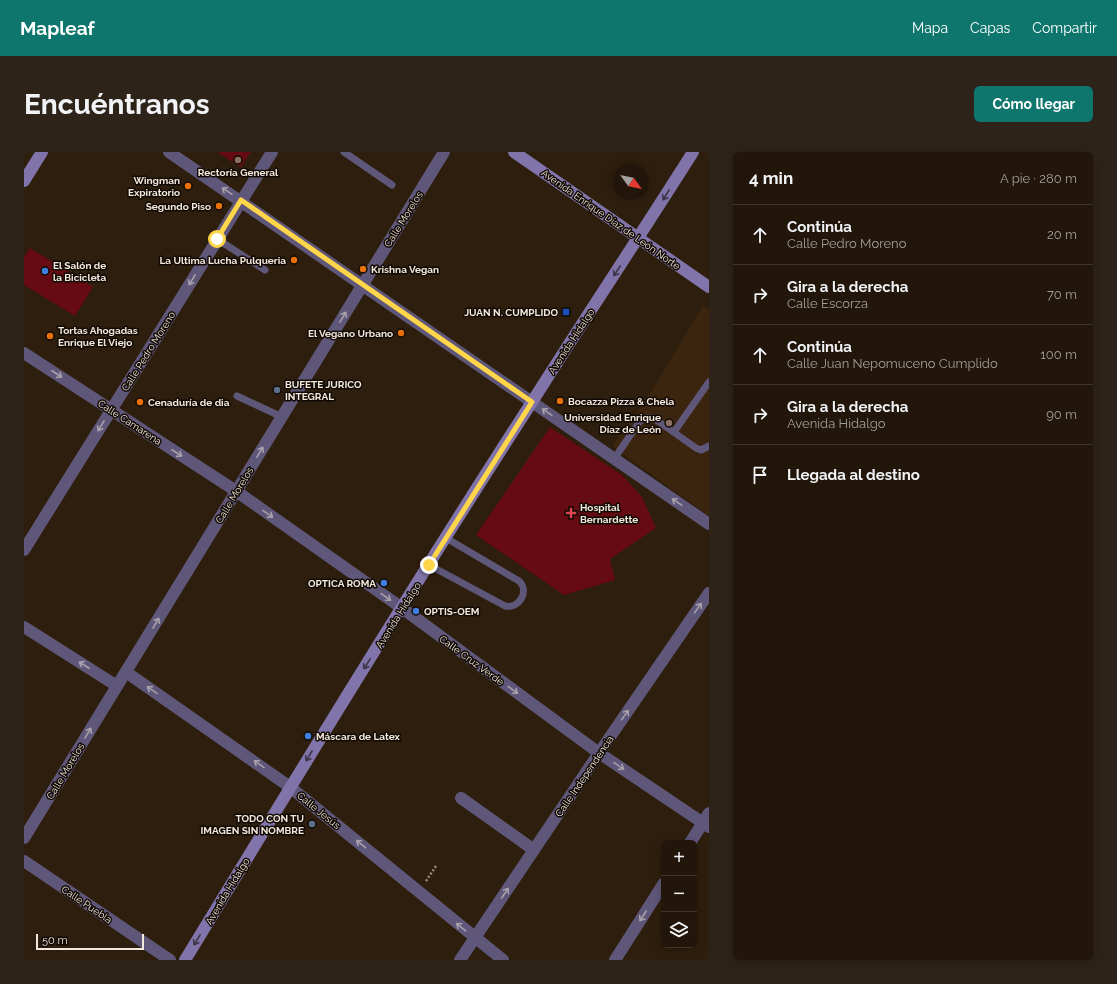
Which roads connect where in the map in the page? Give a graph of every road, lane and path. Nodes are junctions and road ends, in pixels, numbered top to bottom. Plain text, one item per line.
1 (42, 152) edge
2 (169, 152) edge
3 (272, 152) edge
4 (344, 152) edge
5 (444, 152) edge
6 (514, 152) edge
7 (693, 152) edge
8 (24, 181) edge
9 (392, 185) dead end
10 (241, 200) junction
11 (217, 239) junction
12 (638, 239) junction
13 (265, 270) dead end
14 (362, 285) junction
15 (709, 287) edge
16 (24, 354) edge
17 (709, 382) edge
18 (237, 396) dead end
19 (532, 402) junction
20 (111, 410) junction
21 (282, 417) junction
22 (674, 432) junction
23 (709, 446) edge
24 (614, 459) junction
25 (236, 491) junction
26 (709, 524) edge
27 (446, 538) junction
28 (24, 550) edge
29 (429, 565) junction
30 (709, 593) edge
31 (402, 608) junction
32 (24, 627) edge
33 (126, 672) junction
34 (116, 686) junction
35 (599, 753) junction
36 (290, 787) junction
37 (461, 798) dead end
38 (707, 821) edge
39 (24, 838) edge
40 (692, 840) edge
41 (534, 850) junction
42 (24, 861) edge
43 (436, 866) dead end
44 (661, 888) edge
45 (420, 892) junction
46 (475, 938) junction
47 (170, 960) edge
48 (185, 960) edge
49 (460, 960) edge
50 (503, 960) edge
51 (615, 960) edge

1 - 8 main road
10 -> 2 street
3 - 10 street, Calle Pedro Moreno
4 - 9 lane
5 - 14 street, Calle Morelos
6 - 12 main road, Avenida Enrique Díaz de León Norte
7 -> 12 main road, Avenida Hidalgo
10 - 11 street, Calle Pedro Moreno
10 - 14 street
11 - 13 lane
11 -> 20 street, Calle Pedro Moreno
12 - 15 main road, Avenida Enrique Díaz de León Norte
12 -> 19 main road, Avenida Hidalgo
14 - 19 street
21 -> 14 street, Calle Morelos
16 -> 20 street, Calle Camarena
17 - 22 lane
18 - 21 lane
24 -> 19 street
19 - 27 main road, Avenida Hidalgo
20 -> 25 street, Calle Camarena
20 -> 28 street, Calle Pedro Moreno
25 -> 21 street, Calle Morelos
22 - 23 lane
22 - 24 lane
26 -> 24 street
25 -> 31 street, Calle Cruz Verde
33 -> 25 street, Calle Morelos
27 - 29 main road, Avenida Hidalgo
27 - 29 lane
29 - 31 main road, Avenida Hidalgo
35 -> 30 street, Calle Independencia
31 -> 35 street, Calle Cruz Verde
31 -> 36 main road, Avenida Hidalgo
34 -> 32 street
33 - 34 street, Calle Morelos
36 -> 33 street, Calle Jesús
39 -> 34 street, Calle Morelos
35 -> 38 street, Calle Cruz Verde
35 - 41 street, Calle Independencia
45 -> 36 street, Calle Jesús
36 -> 48 main road, Avenida Hidalgo
37 - 41 street
38 - 40 street
46 -> 41 street, Calle Independencia
42 - 47 street, Calle Puebla
43 - 45 path
44 -> 51 street
46 -> 45 street, Calle Jesús
46 - 49 street, Calle Independencia
46 - 50 street, Calle Jesús

